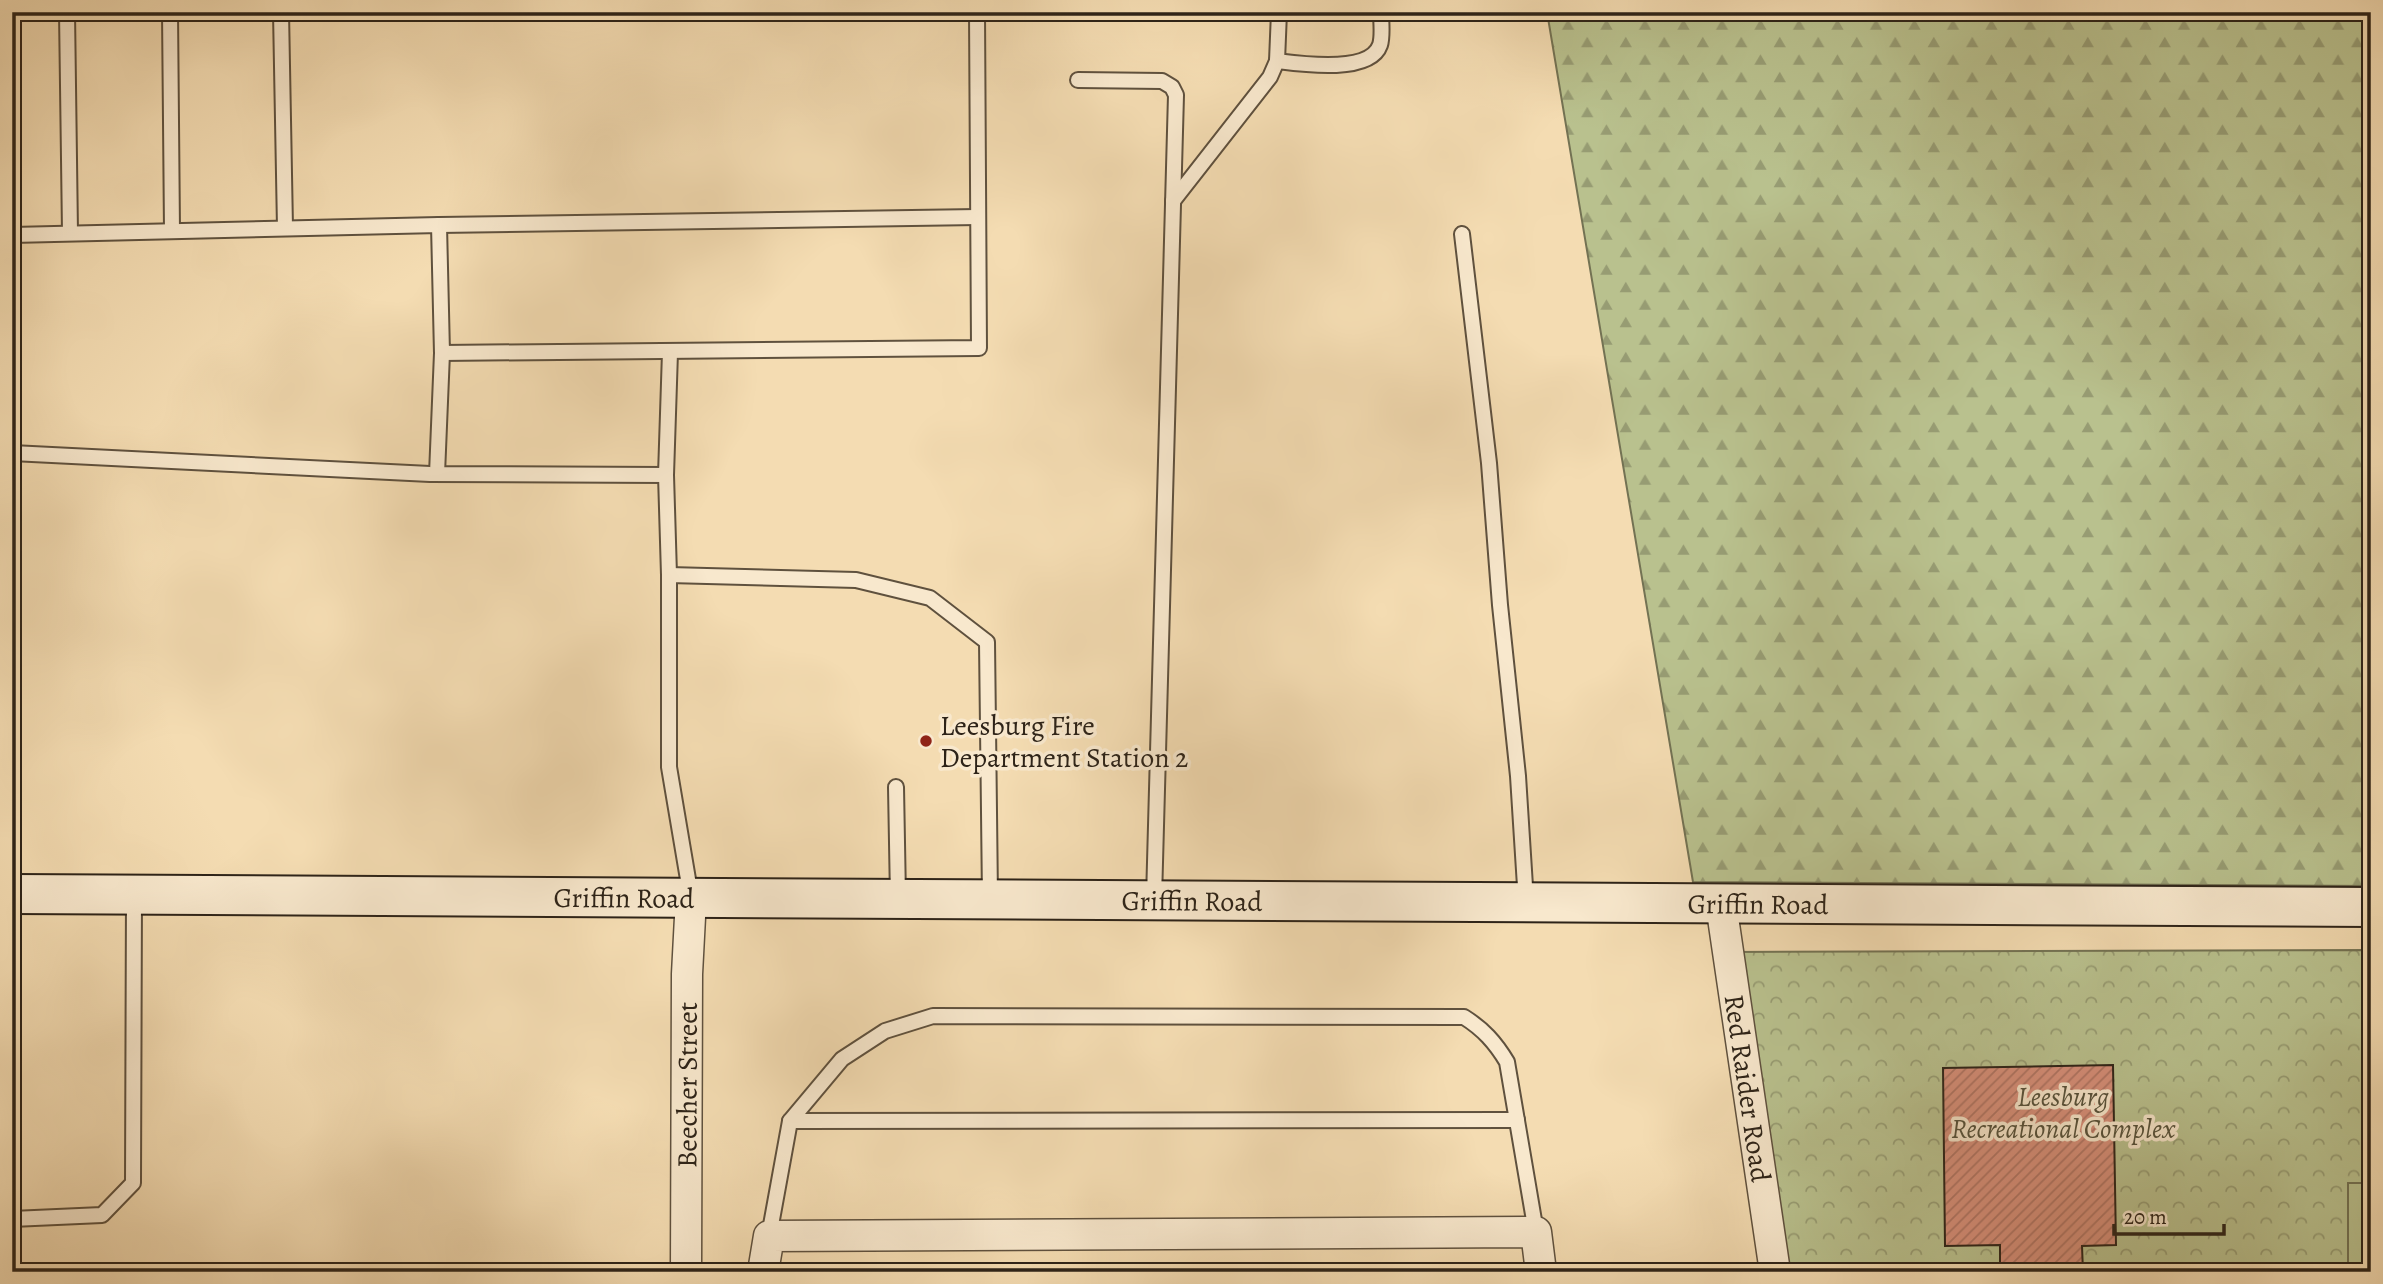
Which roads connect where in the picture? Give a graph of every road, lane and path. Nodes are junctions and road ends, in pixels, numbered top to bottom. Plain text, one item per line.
1 (67, 12) edge
2 (170, 12) edge
3 (281, 12) edge
4 (977, 12) edge
5 (1279, 12) edge
6 (1381, 12) edge
7 (1277, 61) junction
8 (1078, 80) dead end
9 (1173, 201) junction
10 (978, 217) junction
11 (439, 225) junction
12 (285, 228) junction
13 (173, 231) junction
14 (70, 233) junction
15 (1462, 234) dead end
16 (12, 235) edge
17 (670, 352) junction
18 (442, 353) junction
19 (12, 453) edge
20 (437, 474) junction
21 (666, 475) junction
22 (668, 575) junction
23 (895, 787) dead end
24 (12, 894) edge
25 (134, 895) junction
26 (691, 898) junction
27 (898, 899) junction
28 (990, 900) junction
29 (1154, 901) junction
30 (1526, 903) junction
31 (1721, 904) junction
32 (2371, 907) edge
33 (1517, 1120) junction
34 (790, 1121) junction
35 (12, 1219) edge
36 (1535, 1233) junction
37 (769, 1236) junction
38 (686, 1272) edge
39 (763, 1272) edge
40 (1541, 1272) edge
41 (1776, 1272) edge

1 - 14 lane
2 - 13 lane
3 - 12 lane
4 - 10 lane
5 - 7 lane
6 - 7 lane
7 - 9 lane
8 - 9 lane
9 - 29 lane
10 - 11 lane
10 - 17 lane
11 - 12 lane
11 - 18 lane
12 - 13 lane
13 - 14 lane
14 - 16 lane
15 - 30 lane
17 - 18 lane
17 - 21 lane
18 - 20 lane
19 - 20 lane
20 - 21 lane
21 - 22 lane
22 - 26 lane
22 - 28 lane
23 - 27 lane
24 - 25 street, Griffin Road
25 - 26 street, Griffin Road
25 - 35 lane
26 - 27 street, Griffin Road
26 - 38 street, Beecher Street
27 - 28 street, Griffin Road
28 - 29 street, Griffin Road
29 - 30 street, Griffin Road
30 - 31 street, Griffin Road
31 - 32 street, Griffin Road
31 - 41 street, Red Raider Road
33 - 34 lane
33 - 34 lane
33 - 36 lane
34 - 37 lane
36 - 37 street
36 - 40 street
37 - 39 street

